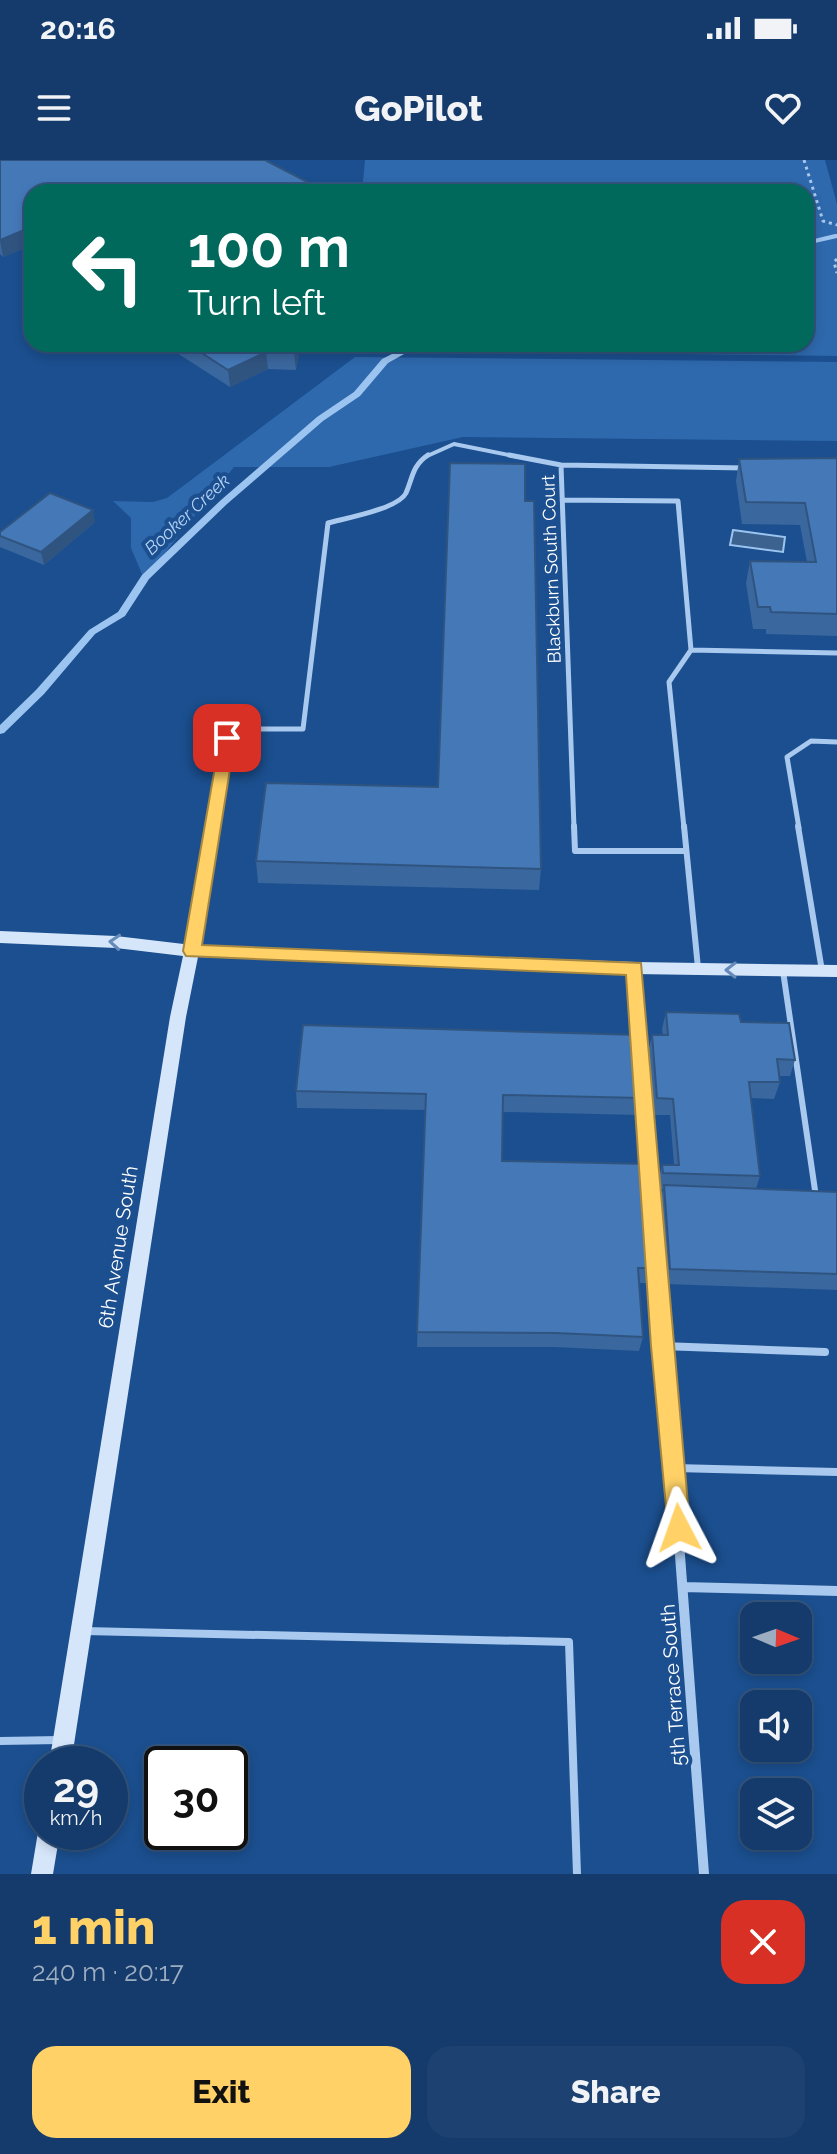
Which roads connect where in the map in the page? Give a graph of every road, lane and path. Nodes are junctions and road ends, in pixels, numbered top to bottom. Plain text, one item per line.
1 (804, 160) edge
2 (811, 184) edge
3 (814, 192) edge
4 (837, 225) edge
5 (837, 259) edge
6 (837, 273) edge
7 (561, 465) junction
8 (760, 469) edge
9 (562, 500) junction
10 (691, 650) junction
11 (837, 653) edge
12 (837, 742) edge
13 (686, 851) junction
14 (0, 937) edge
15 (192, 951) junction
16 (635, 968) junction
17 (698, 969) junction
18 (783, 971) junction
19 (830, 971) edge
20 (653, 1195) junction
21 (668, 1195) edge
22 (801, 1199) edge
23 (816, 1200) junction
24 (827, 1200) edge
25 (662, 1346) junction
26 (825, 1352) dead end
27 (675, 1468) junction
28 (837, 1472) edge
29 (683, 1587) junction
30 (837, 1591) edge
31 (81, 1631) junction
32 (64, 1740) junction
33 (0, 1741) edge
34 (63, 1746) edge
35 (46, 1850) edge
36 (42, 1874) edge
37 (577, 1874) edge
38 (704, 1874) edge

1 - 2 path
3 - 4 path
5 - 6 path
7 - 8 lane, Blackburn South Court
7 - 9 lane, Blackburn South Court
7 - 15 lane, 6th Avenue South
9 - 10 lane
9 - 13 lane, Blackburn South Court
10 - 11 lane
10 - 13 lane
12 - 19 lane
13 - 17 lane
15 -> 14 main road
15 - 16 main road
15 - 31 main road, 6th Avenue South
16 - 17 main road
16 - 20 street, 5th Terrace South
18 -> 17 main road
18 - 19 main road
18 - 23 lane
20 - 21 lane
20 - 25 street, 5th Terrace South
22 - 23 lane
23 - 24 lane
25 - 26 lane
25 - 27 street, 5th Terrace South
27 - 28 lane
27 - 29 street, 5th Terrace South
29 - 30 street
29 - 38 street, 5th Terrace South
31 - 32 main road, 6th Avenue South
31 - 37 lane
32 - 33 lane
32 - 34 main road, 6th Avenue South
35 - 36 main road

